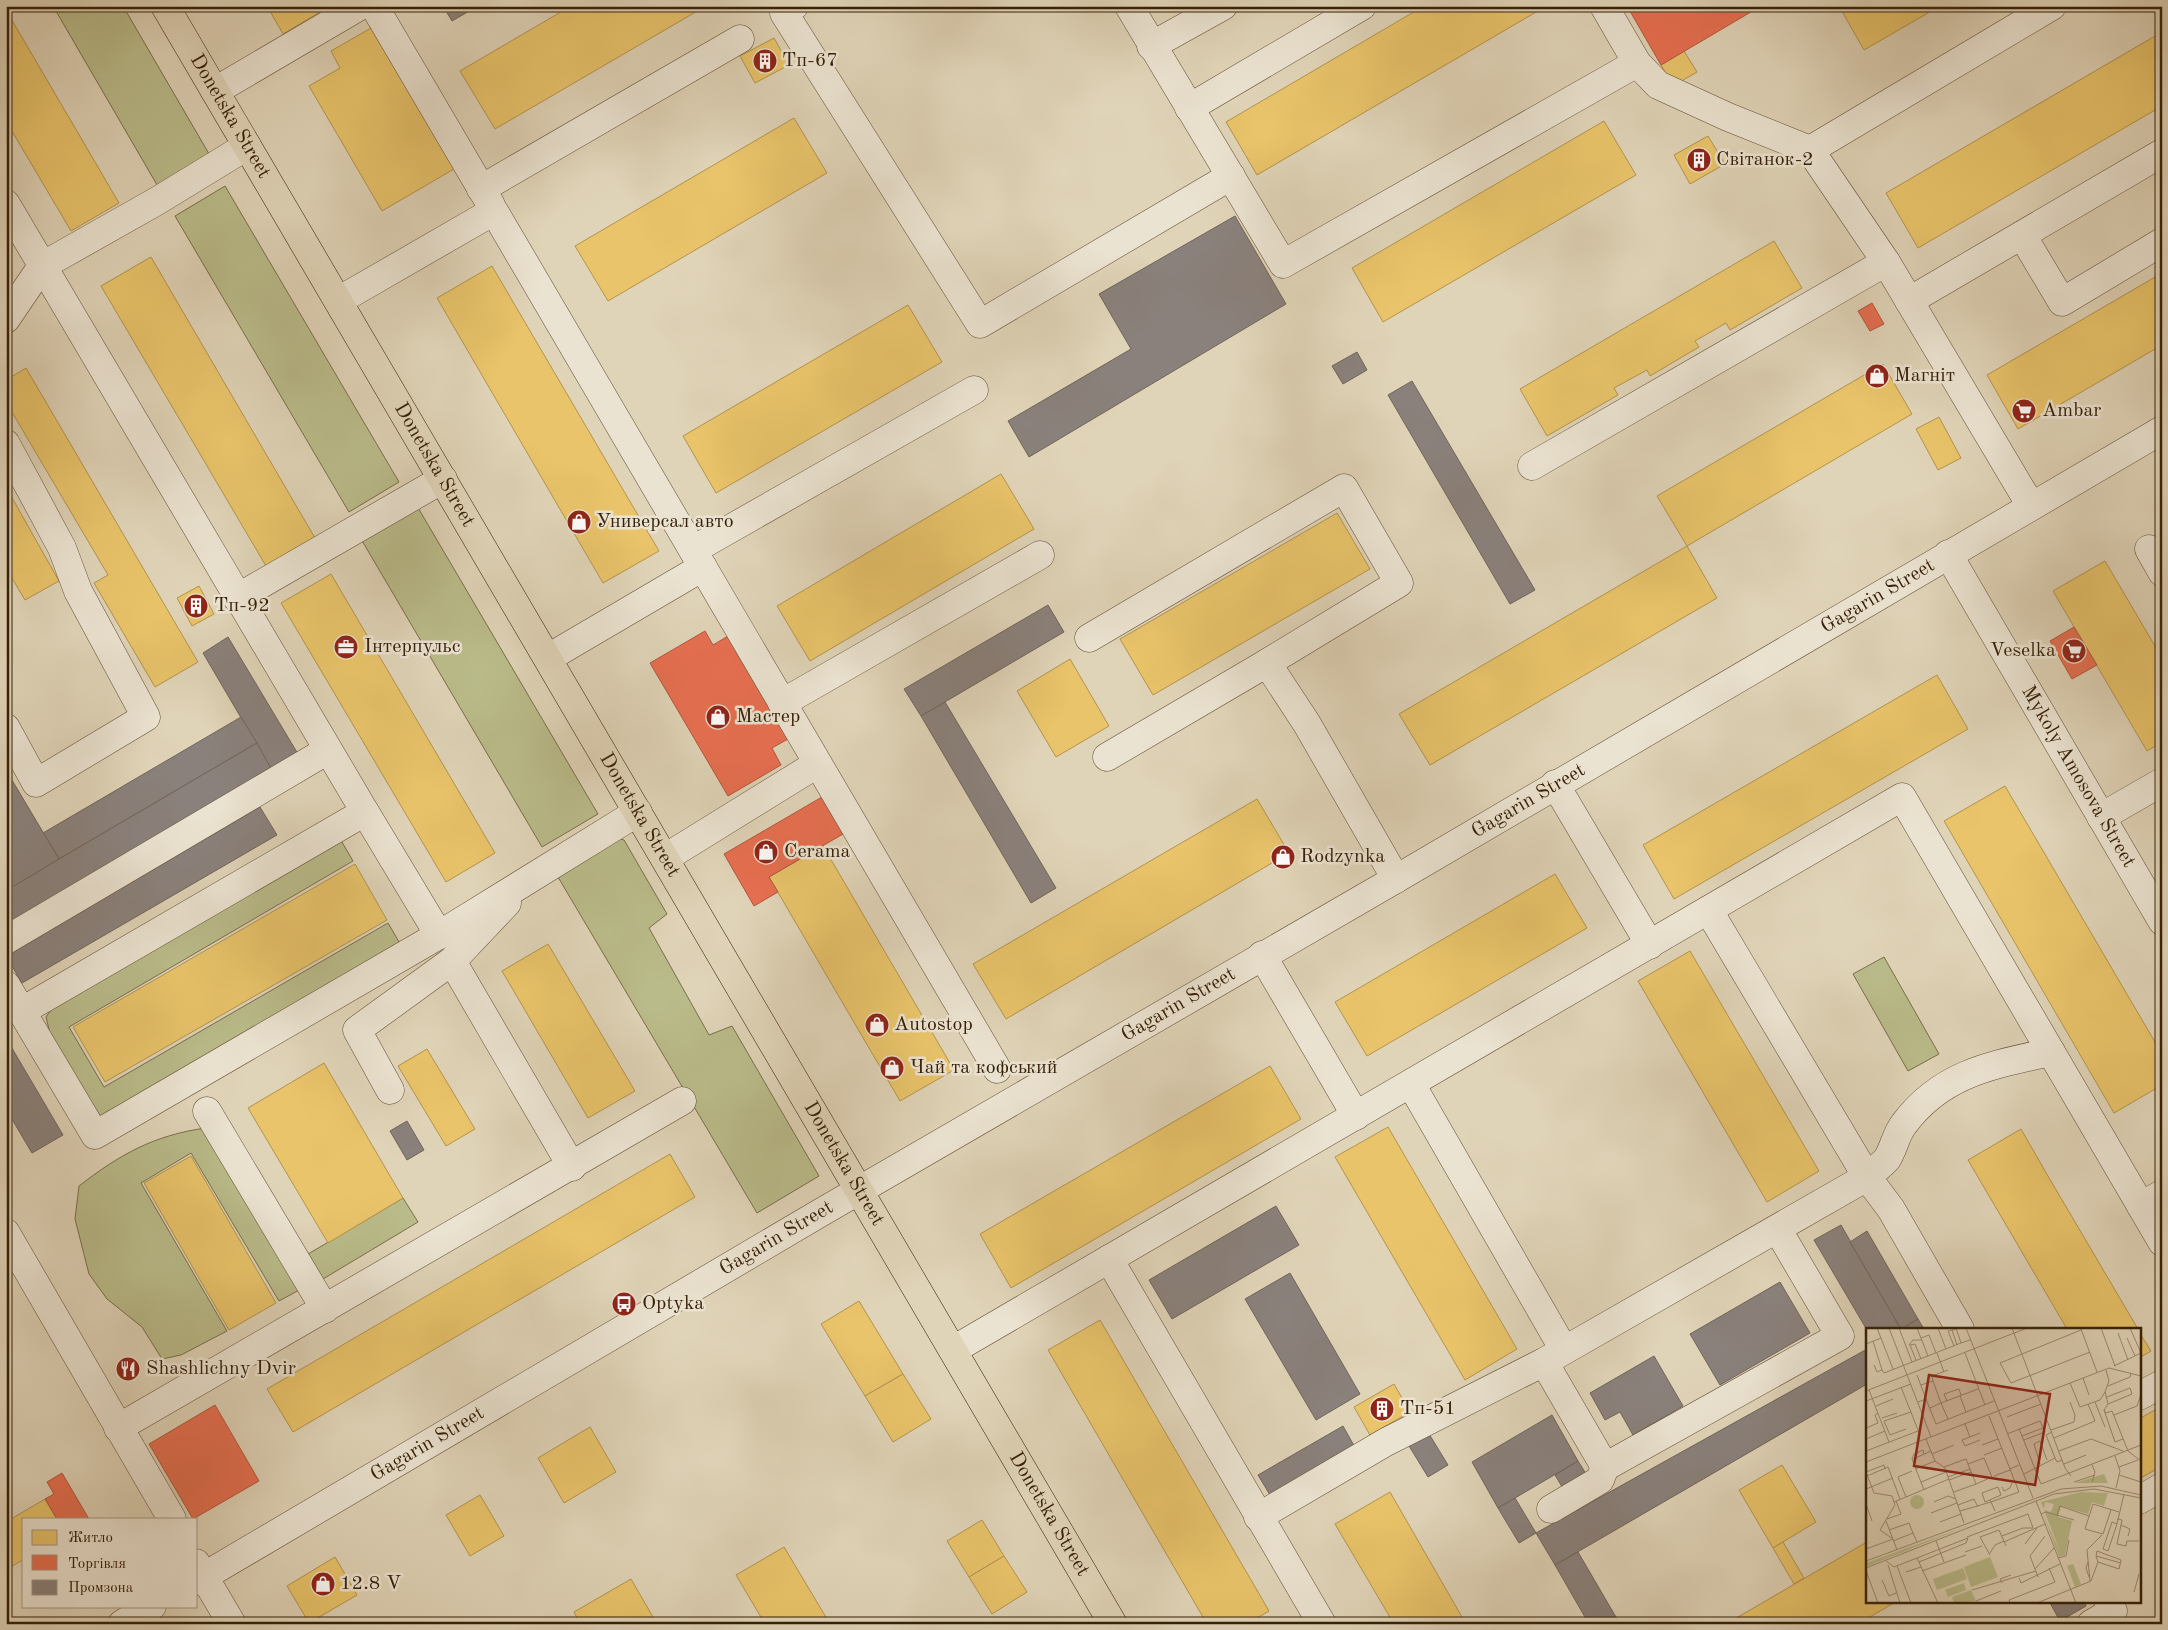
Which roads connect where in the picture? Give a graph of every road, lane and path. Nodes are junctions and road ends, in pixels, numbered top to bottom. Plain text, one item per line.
1 (165, 6) edge
2 (360, 6) edge
3 (374, 6) edge
4 (794, 6) edge
5 (1129, 6) edge
6 (1222, 6) edge
7 (1362, 6) edge
8 (1604, 6) edge
9 (2052, 6) edge
10 (740, 39) dead end
11 (1151, 46) junction
12 (1637, 63) junction
13 (215, 91) junction
14 (1189, 108) junction
15 (247, 146) junction
16 (1810, 150) junction
17 (2162, 153) edge
18 (1231, 176) junction
19 (488, 200) junction
20 (6, 204) edge
21 (2022, 235) junction
22 (2162, 242) edge
23 (1886, 262) junction
24 (42, 266) junction
25 (338, 301) junction
26 (1909, 301) junction
27 (6, 319) edge
28 (974, 390) dead end
29 (2162, 430) edge
30 (6, 444) edge
31 (1532, 466) dead end
32 (443, 479) junction
33 (2031, 506) junction
34 (1948, 554) junction
35 (1040, 555) dead end
36 (698, 559) junction
37 (237, 598) junction
38 (1089, 638) dead end
39 (548, 658) junction
40 (1267, 663) junction
41 (782, 703) junction
42 (6, 728) edge
43 (328, 750) junction
44 (1107, 757) dead end
45 (817, 764) junction
46 (2162, 782) edge
47 (1555, 784) junction
48 (365, 812) junction
49 (638, 812) junction
50 (2102, 817) junction
51 (665, 858) junction
52 (1396, 879) junction
53 (519, 886) junction
54 (1709, 911) junction
55 (2162, 920) edge
56 (439, 935) junction
57 (6, 940) edge
58 (1650, 945) junction
59 (1262, 955) junction
60 (452, 961) junction
61 (6, 985) edge
62 (22, 1011) junction
63 (2051, 1052) junction
64 (997, 1069) dead end
65 (1411, 1084) junction
66 (390, 1090) dead end
67 (682, 1101) dead end
68 (207, 1111) dead end
69 (1356, 1116) junction
70 (572, 1167) junction
71 (1867, 1176) junction
72 (860, 1190) junction
73 (2151, 1200) edge
74 (1778, 1230) junction
75 (6, 1233) edge
76 (2162, 1242) edge
77 (1109, 1259) junction
78 (325, 1309) junction
79 (1959, 1328) edge
80 (953, 1350) junction
81 (1554, 1356) junction
82 (2162, 1384) edge
83 (2140, 1395) edge
84 (118, 1428) junction
85 (1605, 1467) junction
86 (2162, 1488) edge
87 (2140, 1499) edge
88 (1551, 1509) dead end
89 (167, 1517) edge
90 (1258, 1517) junction
91 (199, 1574) edge
92 (2109, 1602) edge
93 (149, 1608) edge
94 (122, 1624) edge
95 (232, 1624) edge
96 (1113, 1624) edge
97 (1322, 1624) edge
98 (2091, 1624) edge

1 - 13 main road, Donetska Street
2 - 13 street
3 - 19 street
4 - 18 street
5 - 11 street
6 - 11 street
7 - 14 street
8 - 12 street
9 - 16 street
10 - 19 street
11 - 14 street
12 - 16 street
12 - 18 street
13 - 15 main road, Donetska Street
14 - 18 street
15 - 24 street
15 - 25 main road, Donetska Street
16 - 23 street
17 - 21 street
19 - 25 street
19 - 36 street
20 - 24 street
21 - 22 street
21 - 26 street
23 - 26 street
23 - 31 street
24 - 27 street
24 - 37 street
25 - 32 main road, Donetska Street
26 - 33 street
28 - 36 street
29 - 33 street, Gagarin Street
30 - 42 street
32 - 37 street
32 - 39 main road, Donetska Street
33 - 34 street, Gagarin Street
34 - 47 street, Gagarin Street
34 - 50 street, Mykoly Amosova Street
35 - 41 street
36 - 39 street
36 - 41 street
37 - 43 street
38 - 40 street
39 - 49 main road, Donetska Street
40 - 44 street
40 - 52 street
41 - 45 street
43 - 48 street
43 - 57 street
45 - 51 street
45 - 64 street
46 - 50 street
47 - 52 street, Gagarin Street
47 - 58 street
48 - 56 street
48 - 62 street
49 - 51 main road, Donetska Street
49 - 53 street
50 - 55 street, Mykoly Amosova Street
51 - 72 main road, Donetska Street
52 - 59 street, Gagarin Street
53 - 56 street
53 - 60 street
54 - 58 street
54 - 63 street
54 - 71 street
56 - 62 street
58 - 65 street
59 - 69 street
59 - 72 street, Gagarin Street
60 - 66 street
60 - 70 street
61 - 62 street
63 - 71 street
63 - 73 street
65 - 69 street
65 - 81 street
67 - 70 street
68 - 78 street
69 - 77 street
70 - 78 street
71 - 74 street
71 - 79 street
72 - 80 main road, Donetska Street
72 - 91 street, Gagarin Street
73 - 76 street
74 - 81 street
74 - 85 street
75 - 84 street
77 - 80 street
77 - 90 street
78 - 84 street
80 - 96 main road, Donetska Street
81 - 85 street
81 - 90 street
82 - 83 street
84 - 89 street
85 - 88 street
86 - 87 street
90 - 97 street
91 - 95 street
92 - 98 street
93 - 94 street

